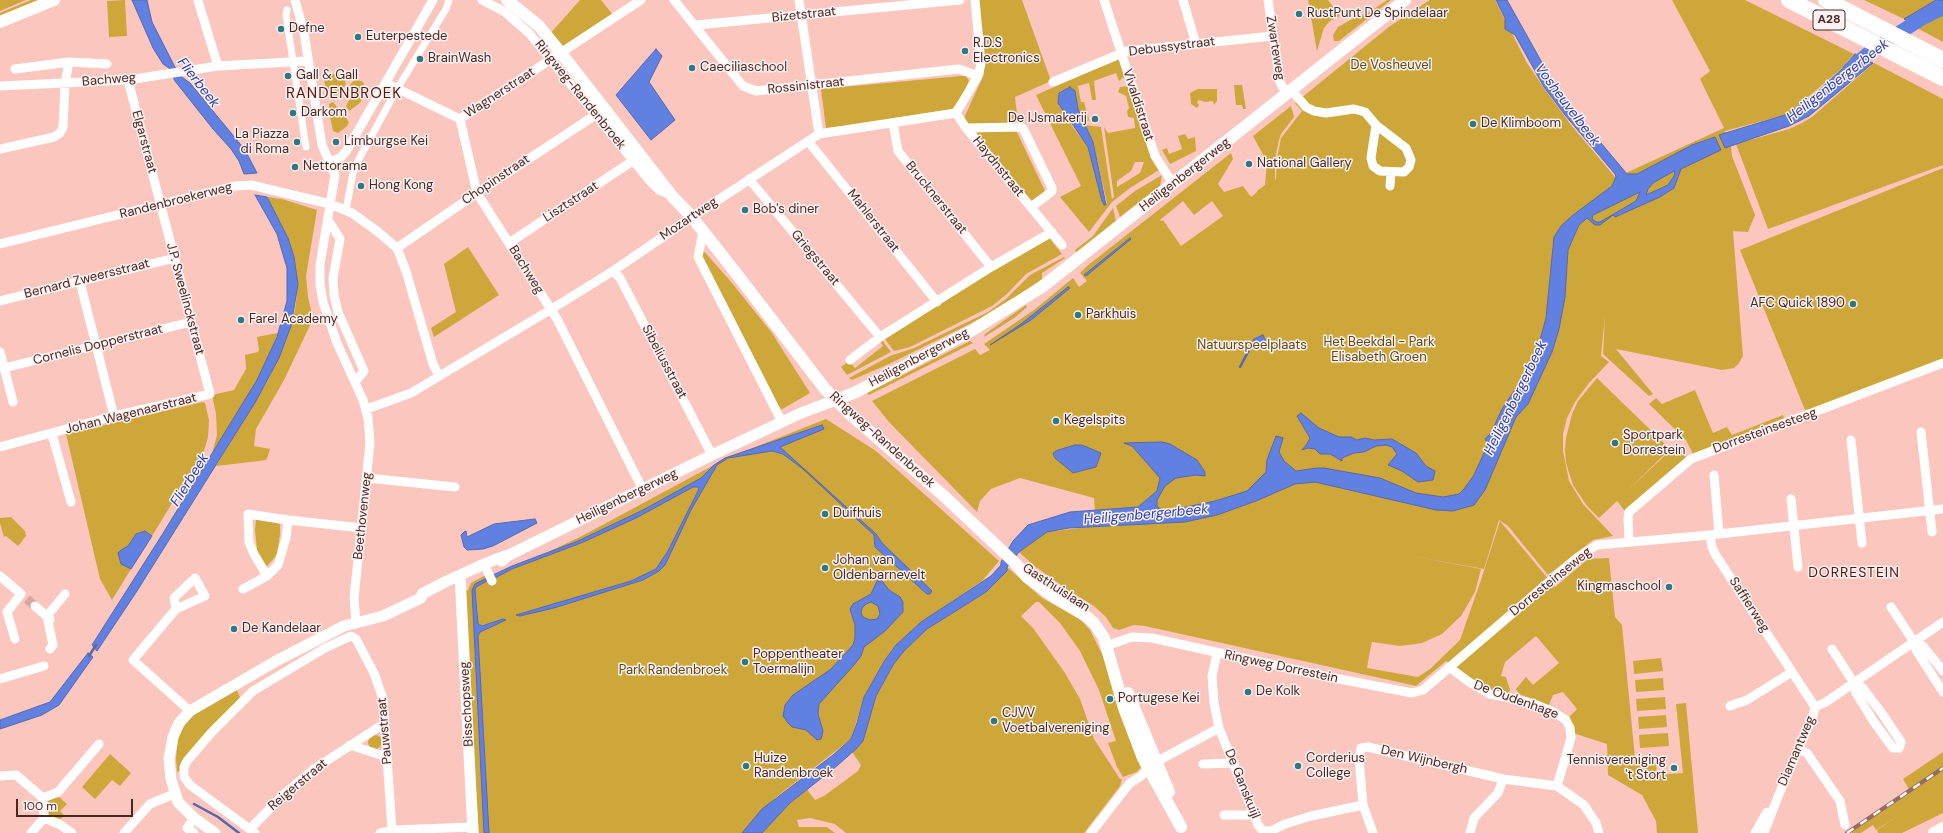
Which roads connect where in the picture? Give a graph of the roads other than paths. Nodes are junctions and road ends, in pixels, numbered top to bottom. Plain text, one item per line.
1 (54, 0) edge
2 (295, 0) edge
3 (433, 0) edge
4 (449, 0) edge
5 (482, 0) edge
6 (507, 0) edge
7 (641, 0) edge
8 (674, 0) edge
9 (800, 0) edge
10 (960, 0) edge
11 (975, 0) edge
12 (1104, 0) edge
13 (1183, 0) edge
14 (1268, 0) edge
15 (1406, 0) edge
16 (1789, 0) edge
17 (1826, 0) edge
18 (198, 1) dead end
19 (287, 10) dead end
20 (802, 15) junction
21 (0, 22) edge
22 (696, 26) junction
23 (1273, 36) junction
24 (1196, 44) junction
25 (1121, 53) junction
26 (556, 56) junction
27 (1943, 60) edge
28 (308, 61) junction
29 (69, 62) junction
30 (293, 62) junction
31 (107, 64) dead end
32 (218, 66) junction
33 (15, 69) dead end
34 (978, 76) junction
35 (1943, 78) edge
36 (128, 80) junction
37 (1052, 82) dead end
38 (386, 83) junction
39 (65, 84) junction
40 (0, 86) edge
41 (812, 86) junction
42 (397, 89) junction
43 (1289, 91) junction
44 (596, 114) junction
45 (956, 114) junction
46 (460, 119) junction
47 (893, 123) junction
48 (1376, 125) junction
49 (966, 128) junction
50 (819, 134) junction
51 (808, 141) junction
52 (306, 147) dead end
53 (0, 149) edge
54 (634, 160) junction
55 (330, 162) junction
56 (1391, 172) junction
57 (749, 179) junction
58 (1173, 184) junction
59 (1390, 186) dead end
60 (477, 193) junction
61 (672, 196) junction
62 (160, 204) junction
63 (330, 204) junction
64 (1031, 207) junction
65 (346, 210) junction
66 (692, 217) junction
67 (328, 220) junction
68 (703, 231) junction
69 (1052, 232) junction
70 (509, 243) junction
71 (0, 244) edge
72 (1062, 245) dead end
73 (397, 248) junction
74 (174, 258) junction
75 (991, 267) junction
76 (613, 271) junction
77 (80, 282) junction
78 (0, 301) edge
79 (937, 302) junction
80 (550, 310) junction
81 (192, 322) junction
82 (880, 337) junction
83 (96, 345) junction
84 (0, 352) edge
85 (850, 360) dead end
86 (1943, 364) edge
87 (4, 368) junction
88 (439, 376) junction
89 (356, 382) junction
90 (210, 394) joint
91 (836, 400) junction
92 (13, 402) dead end
93 (367, 409) junction
94 (114, 416) junction
95 (782, 422) junction
96 (1921, 432) dead end
97 (52, 434) junction
98 (1852, 440) dead end
99 (0, 447) edge
100 (712, 454) junction
101 (1714, 475) dead end
102 (367, 478) junction
103 (455, 487) dead end
104 (643, 490) junction
105 (1791, 499) dead end
106 (71, 502) dead end
107 (1943, 509) edge
108 (1929, 511) junction
109 (1859, 518) junction
110 (288, 520) junction
111 (1794, 526) junction
112 (362, 528) junction
113 (1932, 532) dead end
114 (1715, 535) junction
115 (1629, 542) junction
116 (1862, 544) dead end
117 (1010, 558) joint
118 (1798, 567) dead end
119 (0, 576) edge
120 (268, 576) junction
121 (460, 578) junction
122 (243, 589) dead end
123 (65, 594) dead end
124 (28, 600) junction
125 (1891, 607) dead end
126 (176, 609) dead end
127 (50, 619) junction
128 (1943, 622) edge
129 (356, 623) junction
130 (15, 639) dead end
131 (1914, 642) junction
132 (1110, 644) junction
133 (50, 649) dead end
134 (1832, 649) dead end
135 (1217, 653) junction
136 (44, 666) dead end
137 (1449, 667) junction
138 (1943, 671) edge
139 (1792, 672) junction
140 (245, 678) junction
141 (0, 679) edge
142 (1854, 683) junction
143 (253, 691) junction
144 (1943, 692) edge
145 (1730, 706) dead end
146 (1815, 707) junction
147 (190, 711) junction
148 (385, 723) junction
149 (1219, 728) junction
150 (99, 744) dead end
151 (350, 745) junction
152 (1798, 750) junction
153 (387, 758) junction
154 (1234, 763) junction
155 (1203, 764) dead end
156 (1152, 766) junction
157 (0, 776) edge
158 (1503, 779) junction
159 (1556, 786) junction
160 (174, 794) junction
161 (1779, 794) junction
162 (42, 798) junction
163 (1363, 805) junction
164 (1255, 814) junction
165 (1224, 815) dead end
166 (44, 818) junction
167 (194, 818) junction
168 (1845, 825) dead end
169 (1943, 828) edge
170 (190, 830) edge
171 (392, 830) junction
172 (473, 830) edge
173 (1182, 830) edge
174 (253, 831) edge
175 (31, 833) edge
176 (72, 833) edge
177 (124, 833) edge
178 (215, 833) edge
179 (380, 833) edge
180 (1091, 833) edge
181 (1373, 833) edge
182 (1470, 833) edge
183 (1600, 833) edge
184 (1755, 833) edge
185 (1764, 833) edge
186 (1934, 833) edge

1 - 21 main road
2 - 28 street, Beethovenweg
3 - 38 street
4 - 42 street
5 - 26 street, Ringweg-Randenbroek
6 - 26 main road, Ringweg-Randenbroek
7 - 26 street, Wagnerstraat
8 - 22 street, Rossinistraat
9 - 20 street
10 - 20 street, Bizetstraat
11 - 34 street
12 - 25 street, Vivaldistraat
13 - 24 street
14 - 23 street, Zwarteweg
15 - 43 main road, Heiligenbergerweg
16 - 35 highway, A28
17 - 27 highway, A28
18 - 32 street
19 - 30 street
20 - 22 street, Bizetstraat
20 - 41 street
22 - 41 street, Rossinistraat
23 - 24 street, Debussystraat
23 - 43 street, Zwarteweg
24 - 25 street, Debussystraat
25 - 37 street, Debussystraat
25 - 58 street, Vivaldistraat
26 - 44 street, Ringweg-Randenbroek
26 - 46 street, Wagnerstraat
26 - 61 main road, Ringweg-Randenbroek
28 - 30 street, Bachweg
28 - 55 street, Beethovenweg
29 - 31 street
29 - 33 street
29 - 39 street
30 - 32 street, Bachweg
30 - 52 street
32 - 36 street, Bachweg
34 - 41 street, Rossinistraat
34 - 45 street
36 - 39 street, Bachweg
36 - 62 street, Elgarstraat
38 - 42 street
38 - 55 street
39 - 40 street, Bachweg
39 - 53 street
41 - 50 street
42 - 46 street
42 - 65 street
43 - 48 street
43 - 58 main road, Heiligenbergerweg
44 - 54 street, Ringweg-Randenbroek
44 - 60 street, Chopinstraat
45 - 47 street, Mozartweg
45 - 49 street, Haydnstraat
46 - 60 street, Bachweg
47 - 50 street, Mozartweg
47 - 75 street, Brucknerstraat
48 - 56 street
48 - 56 street
49 - 64 street, Haydnstraat
49 - 64 street, Haydnstraat
50 - 51 street, Mozartweg
51 - 57 street, Mozartweg
51 - 79 street, Mahlerstraat
54 - 61 street, Ringweg-Randenbroek
54 - 70 street, Lisztstraat
55 - 63 street, Beethovenweg
56 - 59 street
57 - 66 street, Mozartweg
57 - 82 street, Griegstraat
58 - 91 main road, Heiligenbergerweg
60 - 70 street, Bachweg
60 - 73 street, Chopinstraat
61 - 66 main road, Ringweg-Randenbroek
62 - 63 street, Randenbroekerweg
62 - 71 street, Randenbroekerweg
62 - 74 street, J.P. Sweelinckstraat
63 - 65 street, Randenbroekerweg
63 - 67 street, Beethovenweg
64 - 69 street, Haydnstraat
65 - 73 street, Randenbroekerweg
66 - 68 main road, Ringweg-Randenbroek
66 - 76 street, Mozartweg
67 - 89 street, Beethovenweg
67 - 89 street
68 - 91 main road, Ringweg-Randenbroek
68 - 95 street
69 - 72 street, Haydnstraat
69 - 75 street
70 - 80 street, Bachweg
73 - 88 street, Randenbroekerweg
74 - 77 street, Bernard Zweersstraat
74 - 81 street, J.P. Sweelinckstraat
75 - 79 street
76 - 80 street, Mozartweg
76 - 100 street, Sibeliusstraat
77 - 78 street, Bernard Zweersstraat
77 - 83 street
79 - 82 street
80 - 88 street, Mozartweg
80 - 104 street, Bachweg
81 - 83 street, Cornelis Dopperstraat
81 - 90 street, J.P. Sweelinckstraat
82 - 85 street
83 - 87 street, Cornelis Dopperstraat
83 - 94 street
84 - 87 street
86 - 115 street, Dorresteinsesteeg
87 - 92 street
88 - 93 street
89 - 93 street, Beethovenweg
90 - 94 street, Johan Wagenaarstraat
91 - 95 street, Heiligenbergerweg
91 - 117 main road, Ringweg-Randenbroek
93 - 102 street, Beethovenweg
94 - 97 street, Johan Wagenaarstraat
95 - 100 street, Heiligenbergerweg
96 - 108 street
97 - 99 street, Johan Wagenaarstraat
97 - 106 street, Johan Wagenaarstraat
98 - 109 street
100 - 104 street, Heiligenbergerweg
101 - 114 street
102 - 103 street
102 - 112 street, Beethovenweg
104 - 121 street, Heiligenbergerweg
105 - 111 street
107 - 108 street, Dorresteinseweg
108 - 109 street, Dorresteinseweg
108 - 113 street
109 - 111 street, Dorresteinseweg
109 - 116 street
110 - 112 street
110 - 120 street
110 - 120 street
111 - 114 street, Dorresteinseweg
111 - 118 street
112 - 129 street, Beethovenweg
114 - 115 street, Dorresteinseweg
114 - 139 street, Saffierweg
115 - 137 street, Dorresteinseweg
117 - 132 main road, Gasthuislaan
119 - 124 street
120 - 122 street
121 - 129 street, Heiligenbergerweg
121 - 172 street, Bisschopsweg
123 - 127 street
124 - 127 street
124 - 130 street
125 - 131 street
126 - 147 street
127 - 133 street
128 - 131 street, Diamantweg
129 - 140 street, Heiligenbergerweg
131 - 138 street
131 - 142 street, Diamantweg
131 - 144 street
132 - 135 street, Ringweg Dorrestein
132 - 156 main road, Gasthuislaan
134 - 142 street
135 - 137 street, Ringweg Dorrestein
135 - 149 street, De Ganskuijl
136 - 141 street
137 - 159 street, De Oudenhage
139 - 145 street
139 - 146 street, Saffierweg
140 - 143 street
140 - 147 street, Heiligenbergerweg
142 - 142 street
142 - 146 street, Diamantweg
143 - 148 street, Pauwstraat
143 - 174 street
146 - 152 street, Diamantweg
147 - 160 street, Heiligenbergerweg
148 - 151 street, Reigerstraat
148 - 153 street, Pauwstraat
149 - 154 street, De Ganskuijl
149 - 156 street
150 - 162 street
151 - 153 street
151 - 174 street, Reigerstraat
152 - 161 street, Diamantweg
152 - 168 street
153 - 171 street, Pauwstraat
154 - 155 street
154 - 164 street, De Ganskuijl
156 - 173 main road, Gasthuislaan
156 - 180 street
157 - 162 street
158 - 159 street
158 - 163 street, Den Wijnbergh
158 - 182 street
159 - 183 street
160 - 167 street
160 - 177 street
161 - 184 street, Diamantweg
161 - 185 street, Diamantweg
162 - 166 street
163 - 164 street, De Ganskuijl
163 - 181 street, Den Wijnbergh
164 - 165 street
166 - 175 street
166 - 176 street
167 - 170 street
167 - 178 street
169 - 186 main road
171 - 172 street
171 - 179 street

